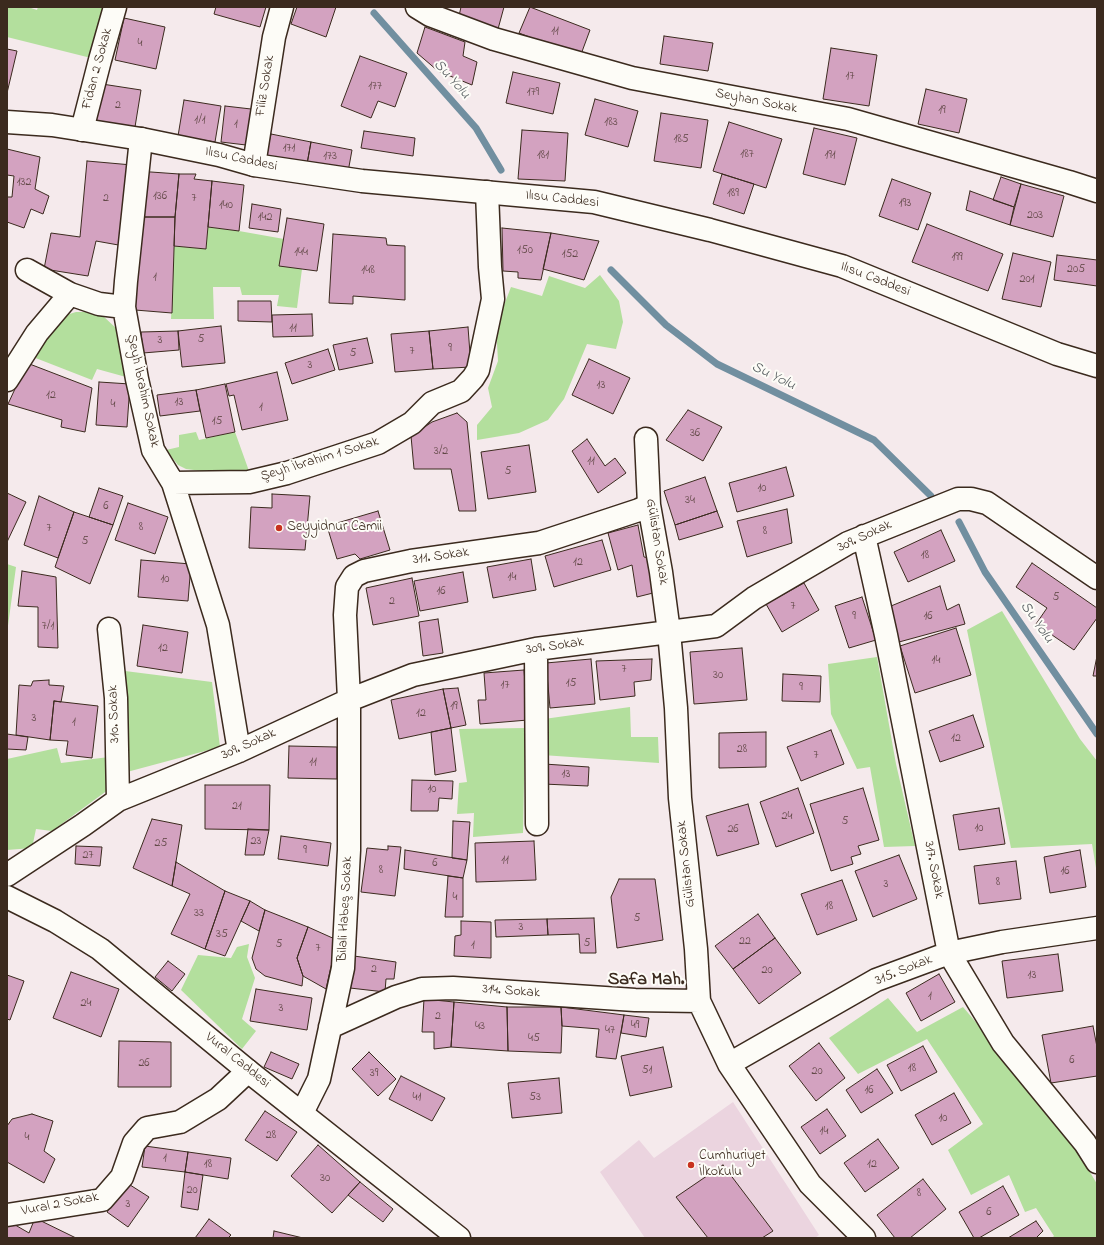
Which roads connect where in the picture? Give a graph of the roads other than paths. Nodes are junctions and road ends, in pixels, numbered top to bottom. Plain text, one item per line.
1 (115, 7) edge
2 (282, 7) edge
3 (417, 7) edge
4 (7, 122) edge
5 (82, 130) junction
6 (141, 139) junction
7 (254, 165) junction
8 (1097, 191) edge
9 (487, 192) junction
10 (27, 270) dead end
11 (70, 294) junction
12 (124, 307) junction
13 (1097, 366) edge
14 (7, 380) edge
15 (646, 439) dead end
16 (173, 482) junction
17 (649, 505) junction
18 (864, 536) junction
19 (1097, 578) edge
20 (109, 629) dead end
21 (669, 632) junction
22 (536, 649) junction
23 (349, 700) junction
24 (238, 751) junction
25 (118, 800) junction
26 (537, 824) dead end
27 (7, 875) edge
28 (7, 897) edge
29 (1097, 928) edge
30 (949, 953) junction
31 (699, 1001) junction
32 (330, 1027) junction
33 (729, 1064) junction
34 (248, 1071) junction
35 (302, 1113) junction
36 (1097, 1162) edge
37 (7, 1215) edge
38 (459, 1238) edge
39 (864, 1238) edge

1 - 5 street, Fidan 2 Sokak
2 - 7 street, Filiz Sokak
3 - 8 street, Seyhan Sokak
4 - 5 street, Ilısu Caddesi
5 - 6 street, Ilısu Caddesi
6 - 7 street, Ilısu Caddesi
6 - 12 street, Şeyh İbrahim Sokak
7 - 9 street, Ilısu Caddesi
9 - 13 street, Ilısu Caddesi
9 - 16 street, Şeyh İbrahim 1 Sokak
10 - 11 street
11 - 12 street
11 - 14 street
12 - 16 street, Şeyh İbrahim Sokak
15 - 17 street, Gülistan Sokak
16 - 24 street, Şeyh İbrahim Sokak
17 - 21 street, Gülistan Sokak
17 - 23 street, 311. Sokak
18 - 19 street, 309. Sokak
18 - 21 street, 309. Sokak
18 - 30 street, 317. Sokak
20 - 25 street, 310. Sokak
21 - 22 street, 309. Sokak
21 - 31 street, Gülistan Sokak
22 - 23 street, 309. Sokak
22 - 26 street
23 - 24 street, 309. Sokak
23 - 32 street, Bilali Habeş Sokak
24 - 25 street, 309. Sokak
25 - 27 street, 309. Sokak
28 - 34 street, Vural Caddesi
29 - 30 street, 315. Sokak
30 - 33 street, 315. Sokak
30 - 36 street, 317. Sokak
31 - 32 street, 314. Sokak
31 - 33 street, Gülistan Sokak
32 - 35 street, Bilali Habeş Sokak
33 - 39 street, Gülistan Sokak
34 - 35 street, Vural Caddesi
34 - 37 street, Vural 2 Sokak
35 - 38 street, Vural Caddesi

